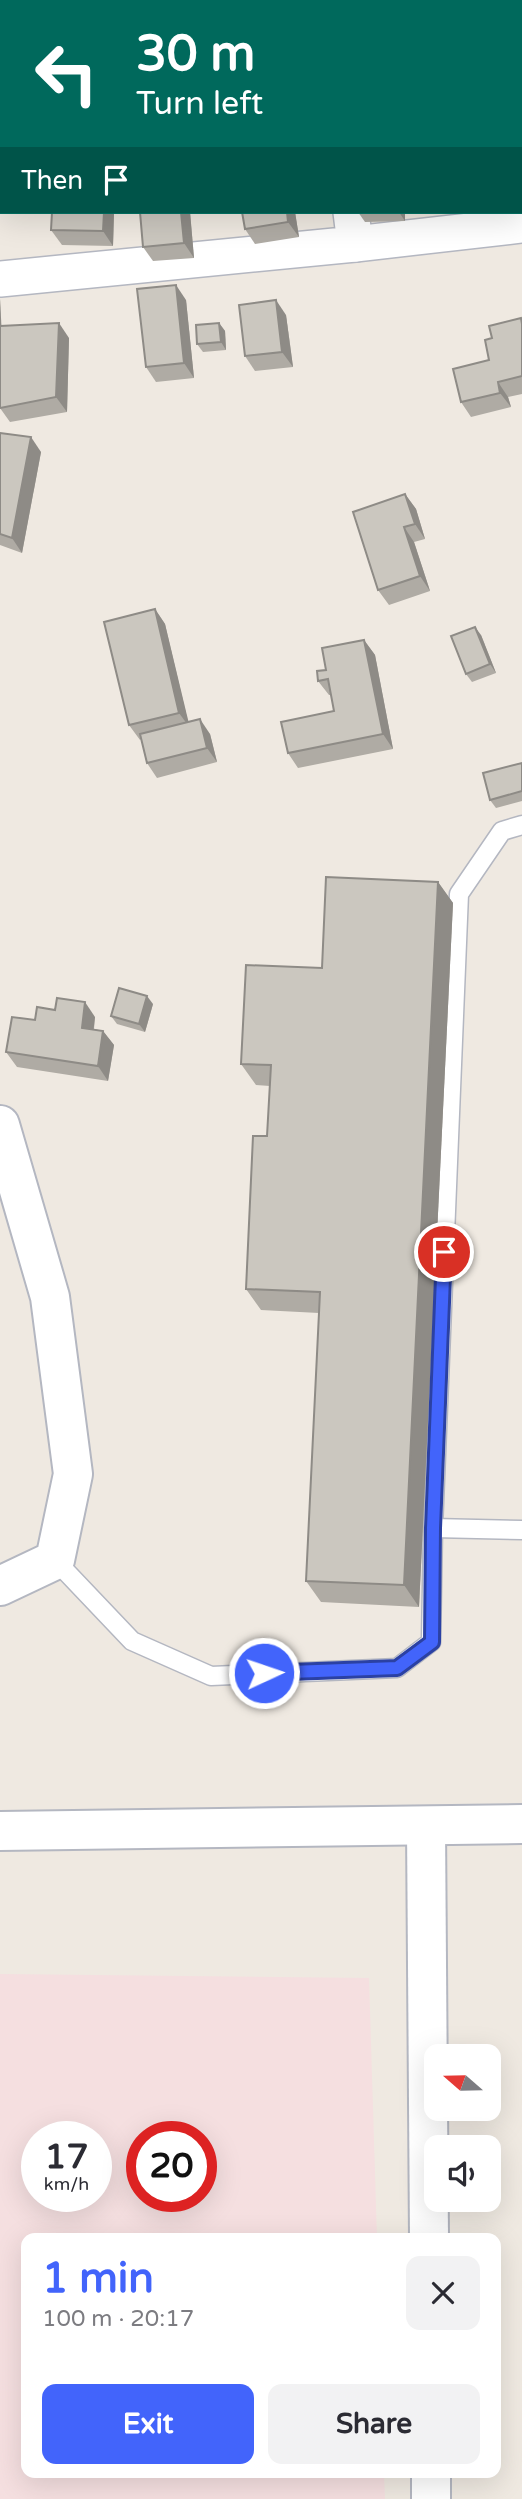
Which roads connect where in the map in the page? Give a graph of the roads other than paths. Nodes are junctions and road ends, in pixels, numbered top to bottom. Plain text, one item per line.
1 (522, 225) edge
2 (353, 228) edge
3 (0, 279) edge
4 (522, 825) edge
5 (0, 1125) edge
6 (433, 1528) junction
7 (522, 1530) edge
8 (55, 1560) junction
9 (0, 1586) edge
10 (522, 1824) edge
11 (426, 1826) junction
12 (0, 1831) edge
13 (429, 2233) edge
14 (431, 2478) edge
15 (431, 2499) edge

1 - 2 street
2 - 3 street
4 - 6 lane
5 - 8 street
6 - 7 lane
6 - 8 lane
8 - 9 street
10 - 11 street
11 - 12 street
11 - 13 street
14 - 15 street

